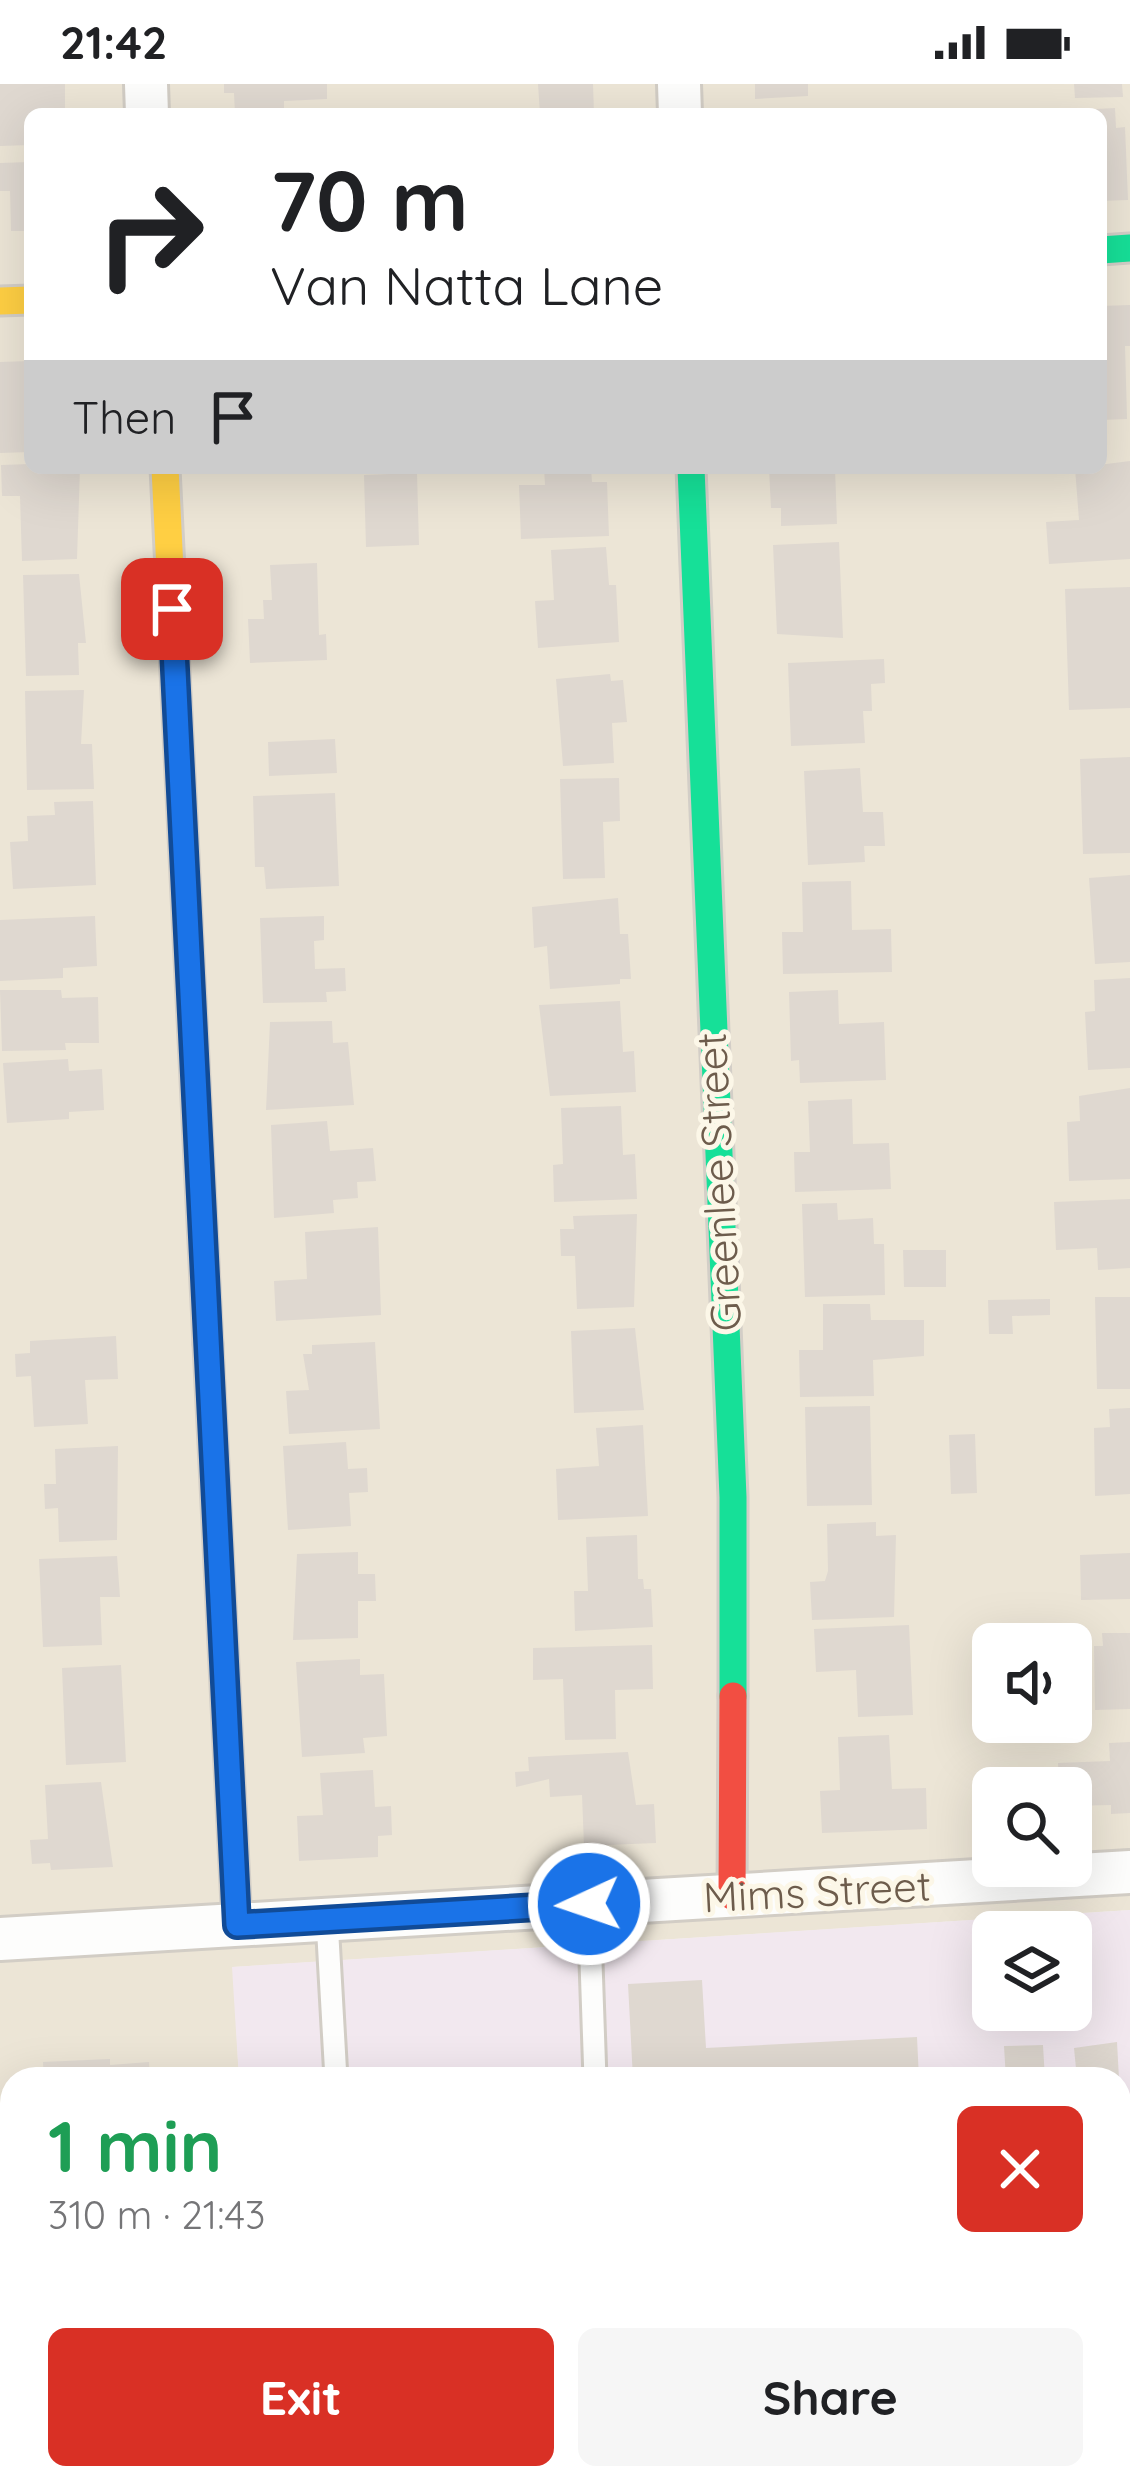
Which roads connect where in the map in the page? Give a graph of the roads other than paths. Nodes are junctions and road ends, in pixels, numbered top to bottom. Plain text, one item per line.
1 (165, 474) edge
2 (691, 474) edge
3 (1130, 1872) edge
4 (732, 1895) junction
5 (589, 1904) junction
6 (327, 1920) junction
7 (237, 1925) junction
8 (0, 1939) edge
9 (335, 2067) edge
10 (595, 2067) edge

1 - 7 street
2 - 4 street, Greenlee Street
3 - 4 street, Mims Street
4 - 5 street, Mims Street
5 - 6 street, Mims Street
5 - 10 lane
6 - 7 street, Mims Street
6 - 9 lane
7 - 8 street, Mims Street

